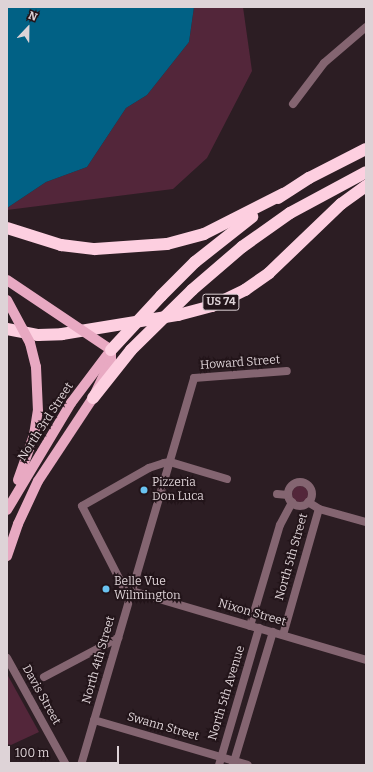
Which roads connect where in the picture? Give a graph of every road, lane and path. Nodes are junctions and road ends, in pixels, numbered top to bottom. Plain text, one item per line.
1 (366, 27) edge
2 (293, 104) dead end
3 (366, 149) edge
4 (366, 172) edge
5 (366, 186) edge
6 (283, 194) junction
7 (7, 228) edge
8 (7, 280) edge
9 (7, 300) edge
10 (7, 329) edge
11 (111, 350) junction
12 (287, 371) dead end
13 (194, 378) joint
14 (93, 398) junction
15 (170, 462) junction
16 (227, 480) dead end
17 (277, 494) dead end
18 (290, 499) junction
19 (308, 502) junction
20 (318, 509) junction
21 (7, 510) edge
22 (366, 522) edge
23 (7, 556) edge
24 (132, 591) junction
25 (250, 626) junction
26 (259, 628) junction
27 (273, 632) junction
28 (282, 635) junction
29 (118, 638) junction
30 (7, 658) edge
31 (366, 660) edge
32 (44, 676) dead end
33 (94, 720) junction
34 (220, 761) edge
35 (234, 763) edge
36 (66, 765) edge
37 (81, 765) edge
38 (248, 765) edge

1 - 2 street
3 - 6 highway
4 - 14 highway, bridge
5 - 10 highway, US 74
6 - 7 highway
6 - 11 highway, bridge
8 - 11 main road, bridge
9 - 21 main road, bridge
11 - 14 main road, bridge
11 - 21 main road, North 3rd Street
12 - 13 street, Howard Street
13 - 15 street, North 4th Street
14 - 23 main road
15 - 16 street
15 - 24 street, North 4th Street
15 - 24 street
17 - 18 street
18 - 19 street
18 - 19 street
18 - 25 street, North 5th Street
19 - 20 street
20 - 22 street
20 - 28 street, North 5th Street
24 - 25 street, Nixon Street
24 - 29 street, North 4th Street
25 - 26 street, Nixon Street
26 - 27 street, Nixon Street
26 - 34 street, North 5th Avenue
27 - 28 street, Nixon Street
27 - 35 street
28 - 31 street, Nixon Street
29 - 32 street
29 - 33 street, North 4th Street
30 - 36 street, Davis Street
33 - 34 street, Swann Street
33 - 37 street, North 4th Street
34 - 35 street, Swann Street
35 - 38 street, Swann Street

